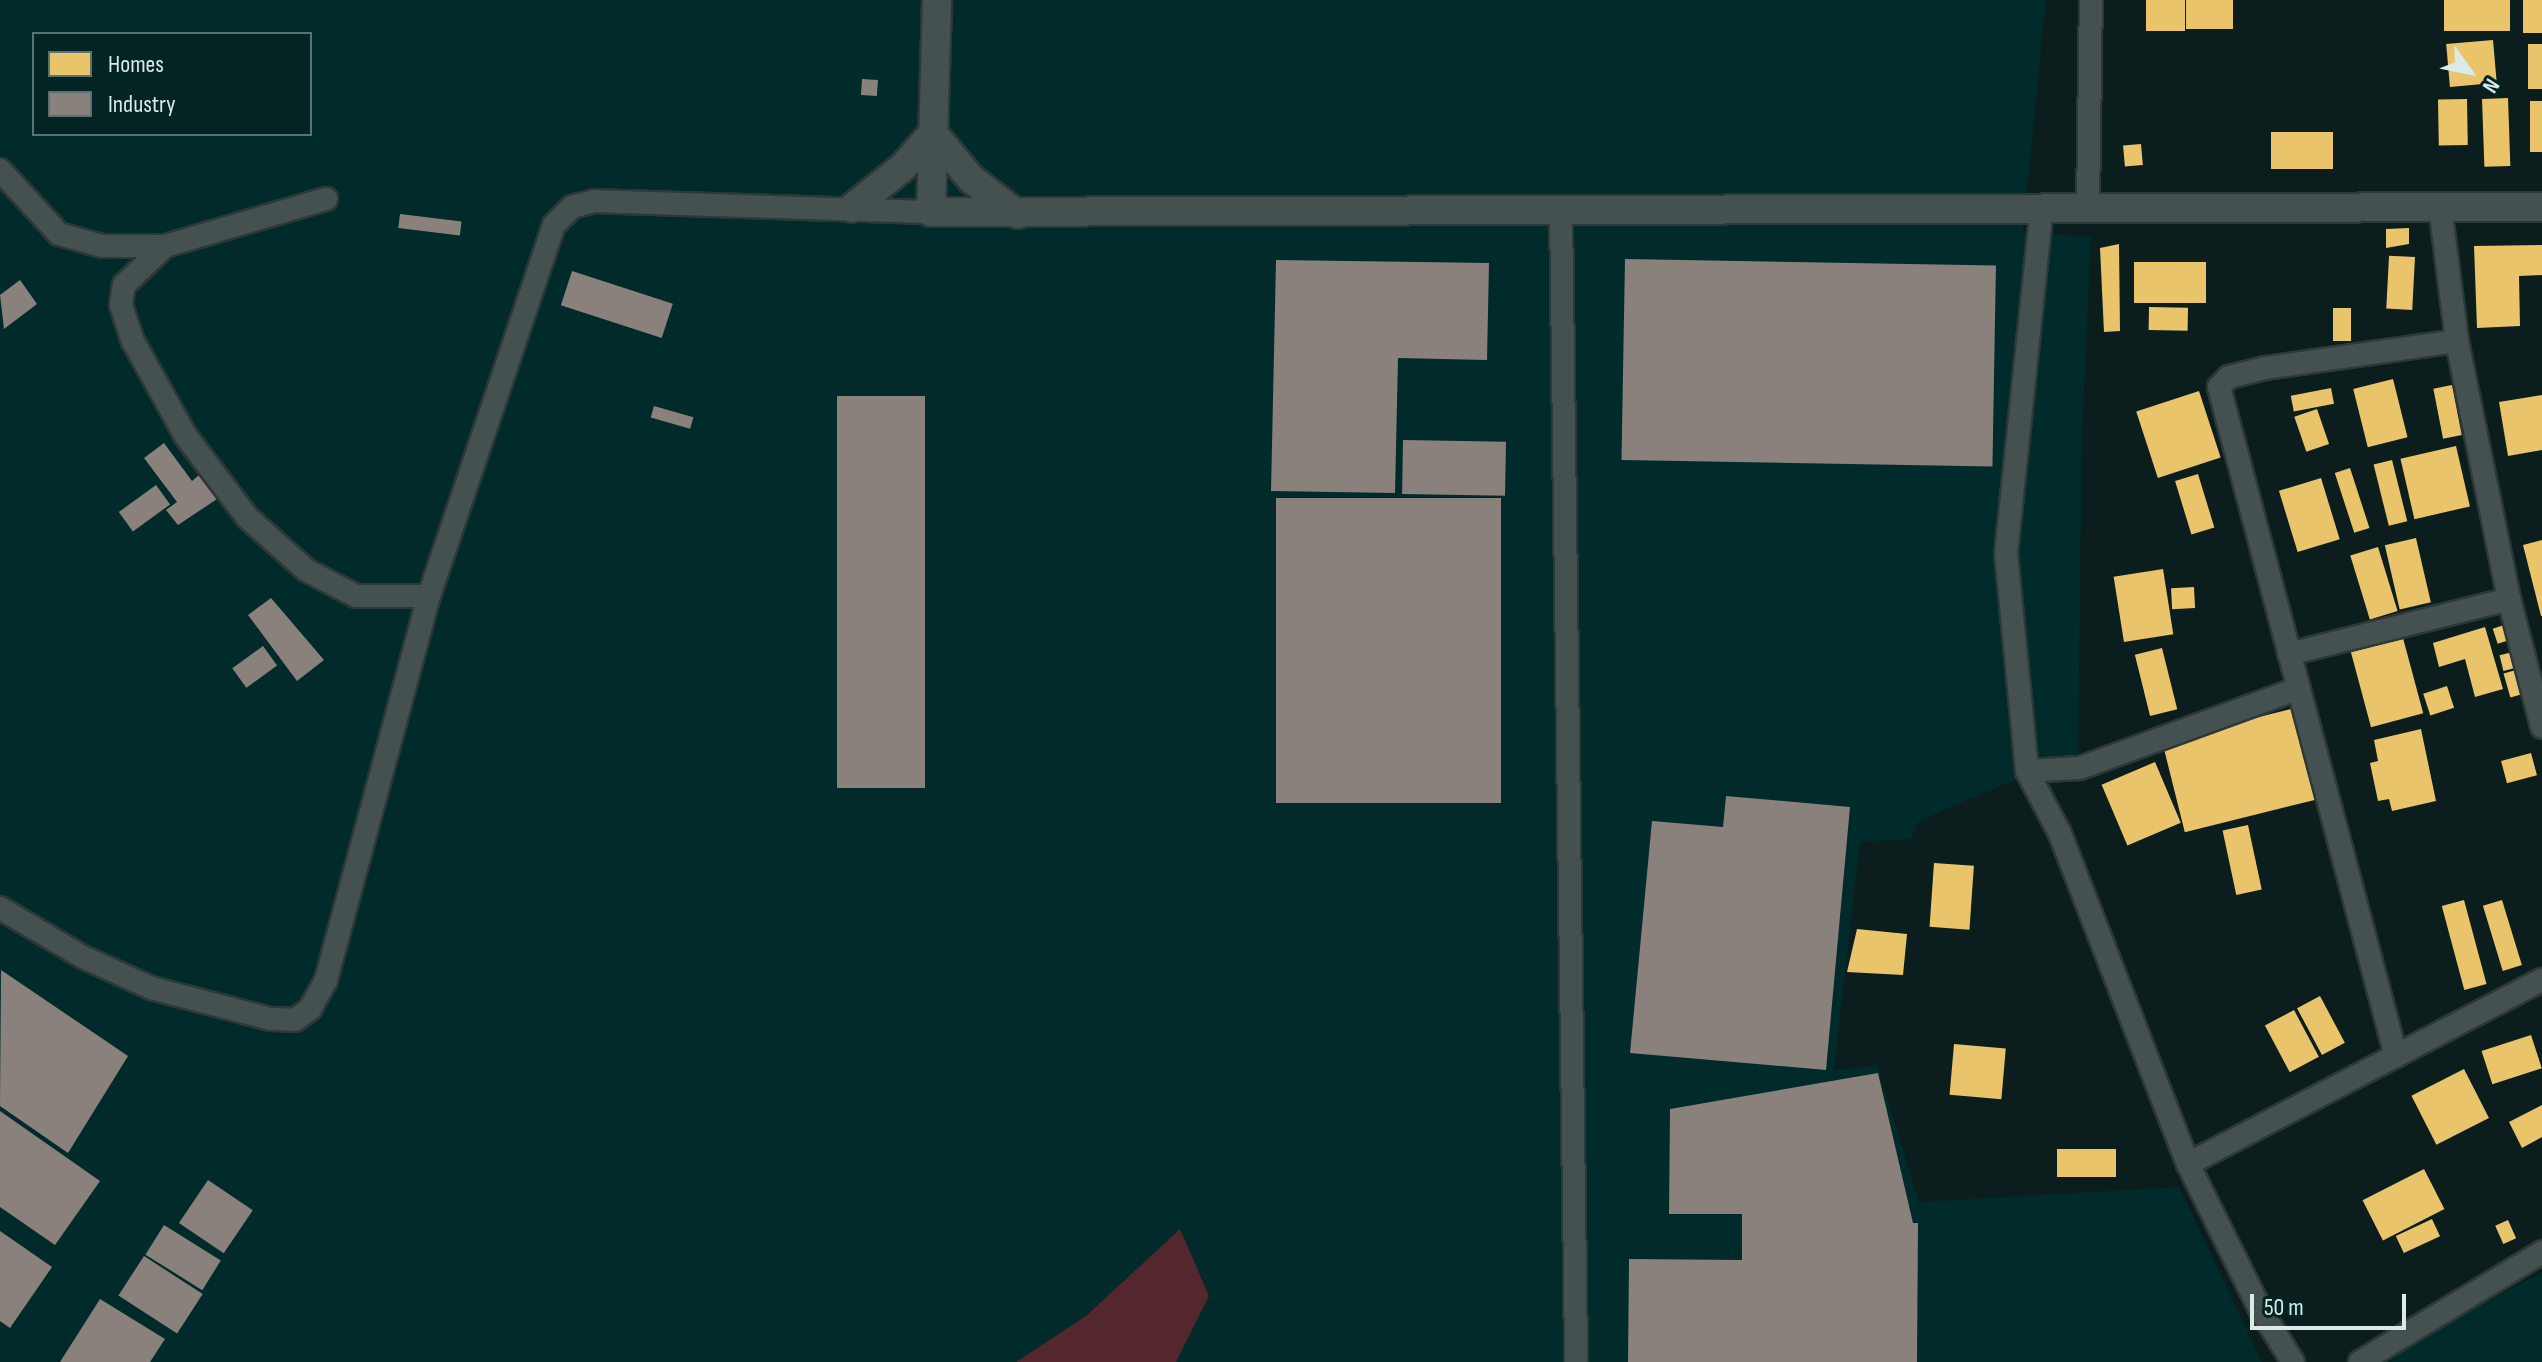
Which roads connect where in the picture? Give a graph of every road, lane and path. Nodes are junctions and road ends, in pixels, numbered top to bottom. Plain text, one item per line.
1 (937, 0) edge
2 (2091, 0) edge
3 (933, 133) junction
4 (0, 170) edge
5 (326, 199) dead end
6 (2042, 206) junction
7 (2440, 206) junction
8 (2088, 207) junction
9 (2542, 207) edge
10 (852, 208) junction
11 (1561, 209) junction
12 (931, 212) junction
13 (1017, 214) junction
14 (165, 246) junction
15 (2457, 341) junction
16 (429, 596) junction
17 (2509, 599) junction
18 (2289, 654) junction
19 (2297, 689) junction
20 (2542, 727) edge
21 (2027, 771) junction
22 (0, 908) edge
23 (2542, 980) edge
24 (2396, 1056) junction
25 (2188, 1164) junction
26 (2542, 1252) edge
27 (1576, 1362) edge
28 (2293, 1362) edge
29 (2360, 1362) edge

1 - 3 street
2 - 8 street
3 - 10 street
3 - 12 street
3 - 13 street
4 - 14 street
5 - 14 street
6 - 8 street
6 - 11 street
6 - 21 street
7 - 8 street
7 - 9 street
7 - 15 street
10 - 12 street
10 - 16 street
11 - 13 street
11 - 27 street
12 - 13 street
14 - 16 street
15 - 17 street
15 - 18 street
16 - 22 street
17 - 18 street
17 - 20 street
18 - 19 street
19 - 21 street
19 - 24 street
21 - 25 street
23 - 24 street
24 - 25 street
25 - 28 street
26 - 29 street

